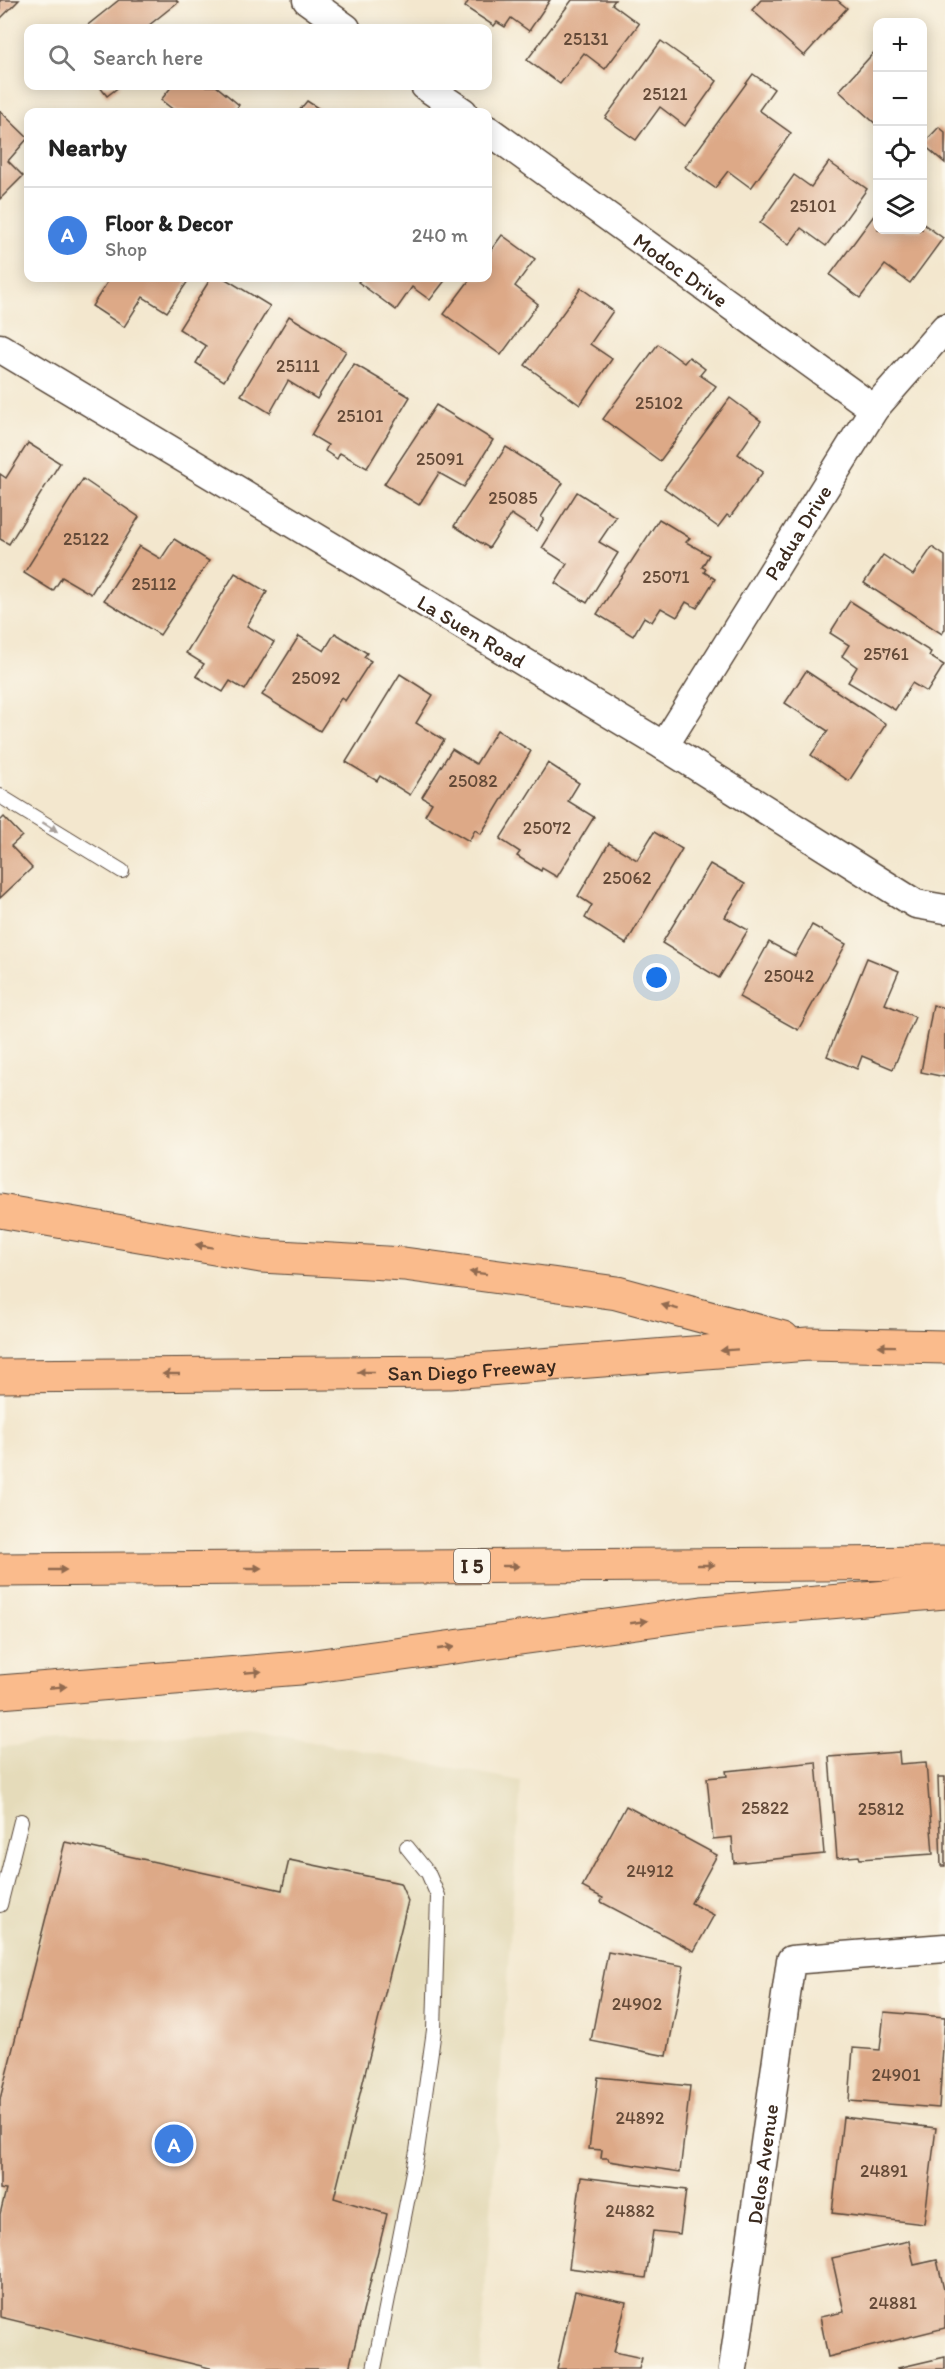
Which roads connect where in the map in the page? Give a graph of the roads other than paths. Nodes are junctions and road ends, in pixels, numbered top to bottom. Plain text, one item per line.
1 (307, 0) edge
2 (340, 24) edge
3 (431, 90) edge
4 (457, 108) edge
5 (492, 133) edge
6 (945, 328) edge
7 (0, 348) edge
8 (874, 410) junction
9 (664, 746) junction
10 (0, 796) edge
11 (122, 871) dead end
12 (945, 909) edge
13 (0, 1211) edge
14 (808, 1344) junction
15 (945, 1347) edge
16 (0, 1376) edge
17 (945, 1563) edge
18 (0, 1570) edge
19 (945, 1592) edge
20 (0, 1692) edge
21 (21, 1821) dead end
22 (407, 1847) dead end
23 (0, 1905) edge
24 (945, 1948) edge
25 (374, 2369) edge
26 (733, 2369) edge

1 - 2 street
3 - 4 street
5 - 8 street, Modoc Drive
6 - 8 street, Padua Drive
7 - 9 street, La Suen Road
8 - 9 street, Padua Drive
9 - 12 street, La Suen Road
10 -> 11 lane
14 -> 13 highway
15 -> 14 highway, San Diego Freeway
14 -> 16 highway, San Diego Freeway
18 -> 17 highway, I 5
20 -> 19 highway
21 - 23 lane
22 - 25 lane
24 - 26 street, Delos Avenue

